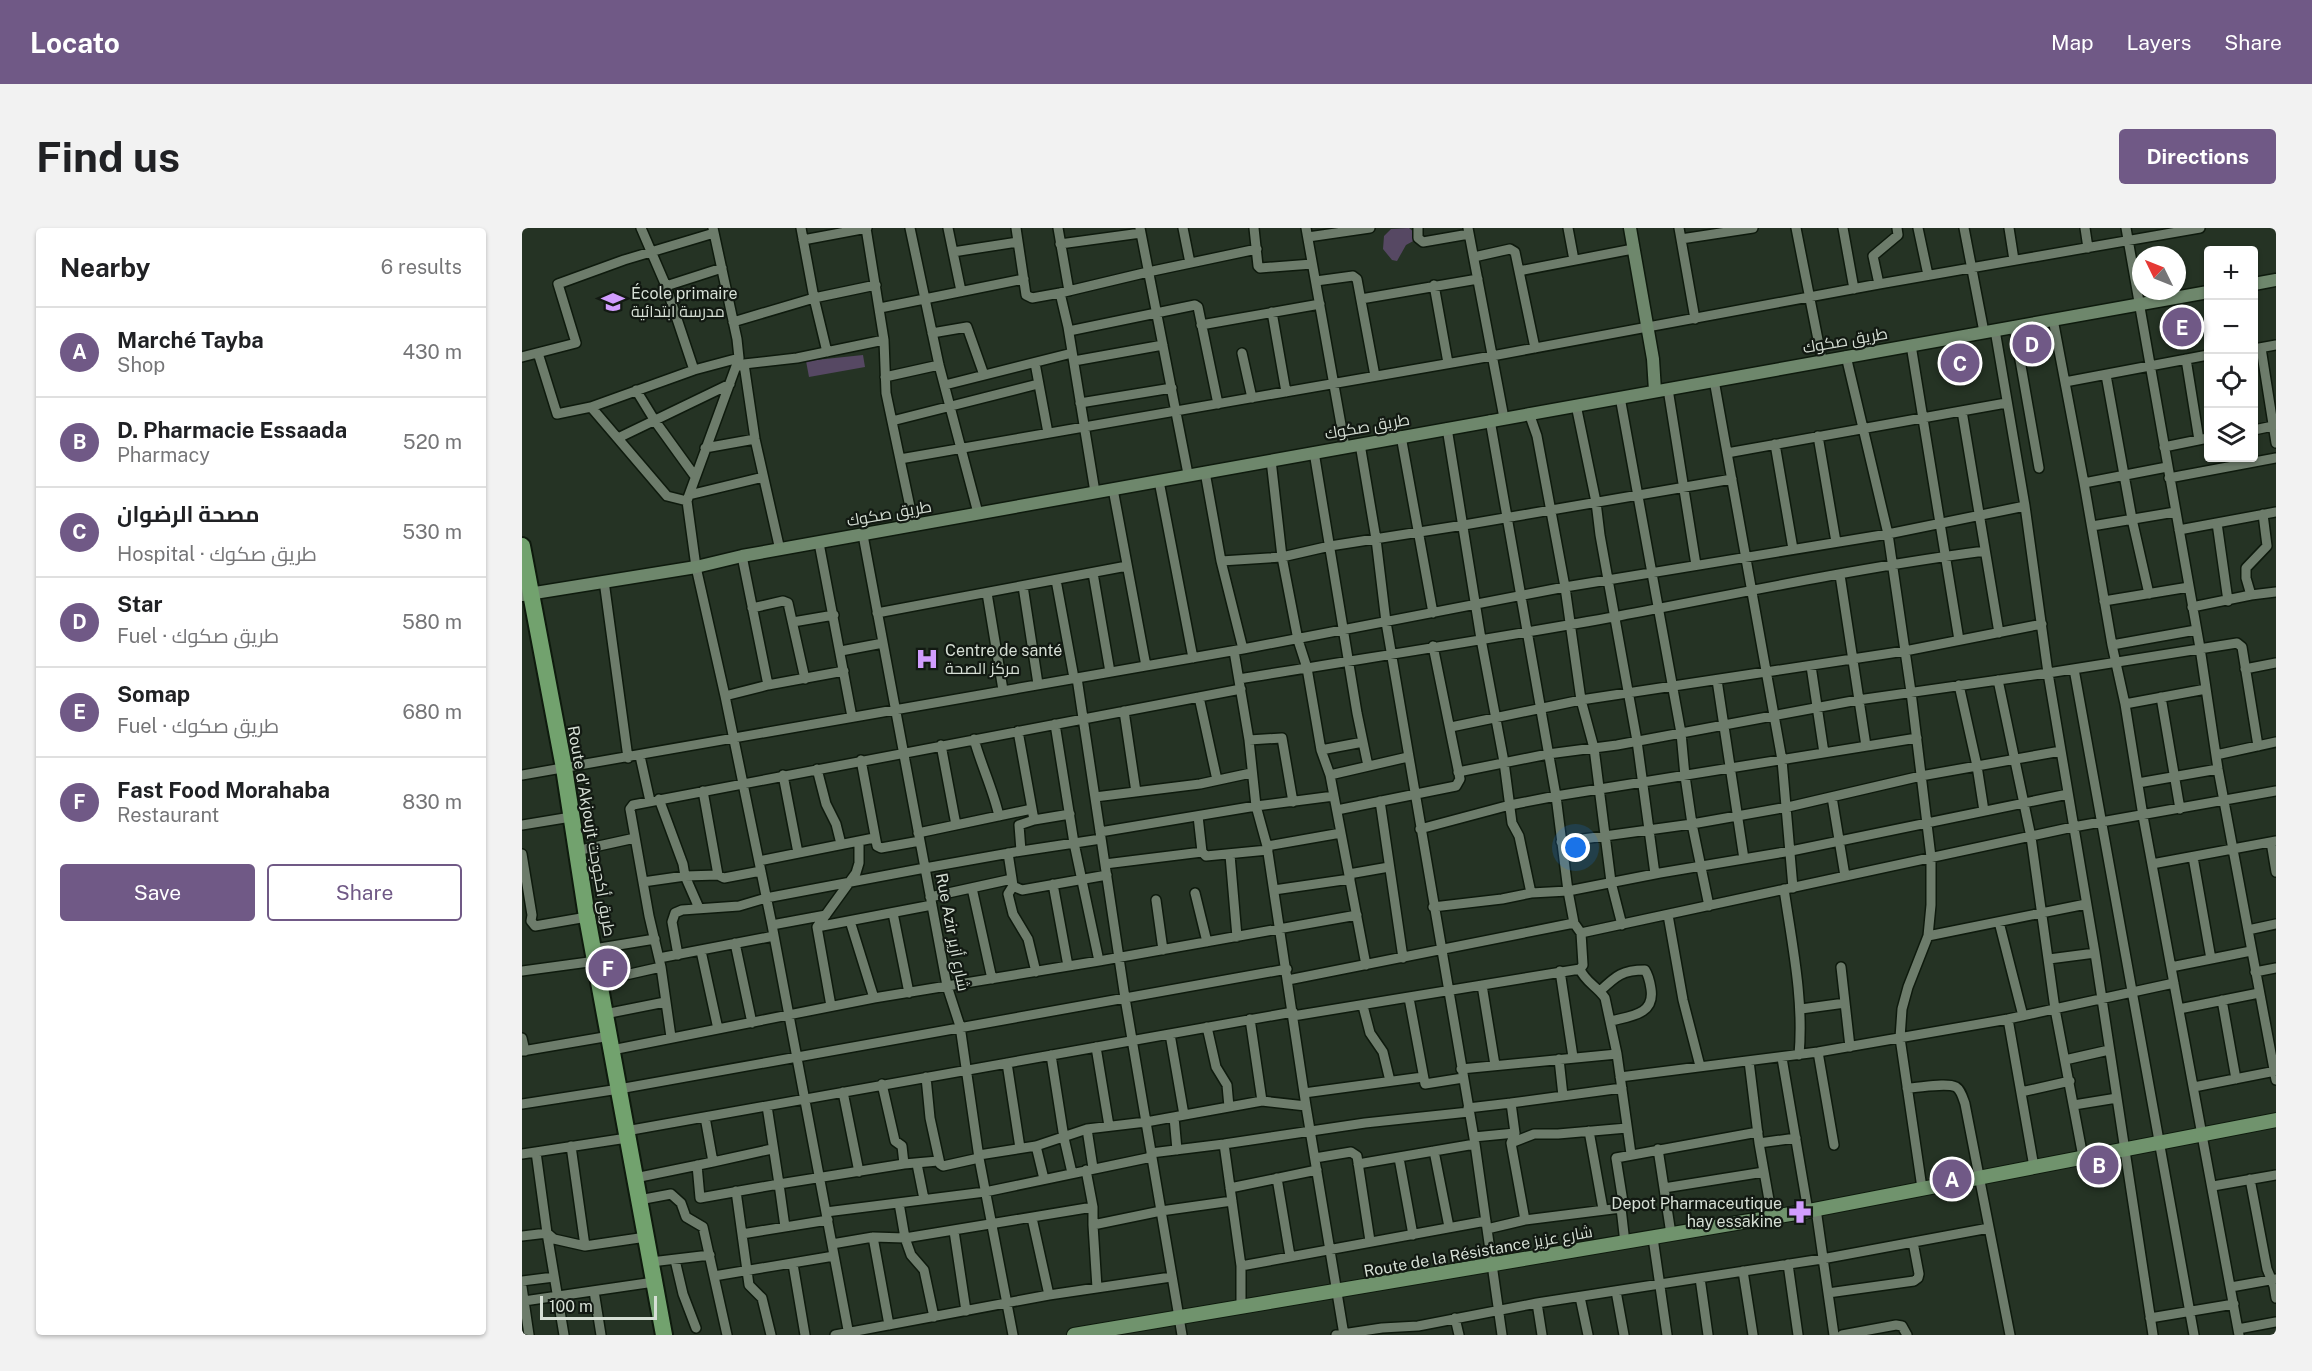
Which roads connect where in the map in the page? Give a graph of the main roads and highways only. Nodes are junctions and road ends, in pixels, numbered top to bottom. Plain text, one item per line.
1 (522, 546) edge
2 (527, 594) edge
3 (2276, 1120) edge
4 (1106, 1333) edge
5 (664, 1335) edge
6 (1074, 1335) edge

1 - 2 highway, Route d'Akjoujt طريق أكجوجت
2 - 5 highway, Route d'Akjoujt طريق أكجوجت
3 - 4 main road, Route de la Résistance شارع عزيز
4 - 6 main road, Route de la Résistance شارع عزيز

